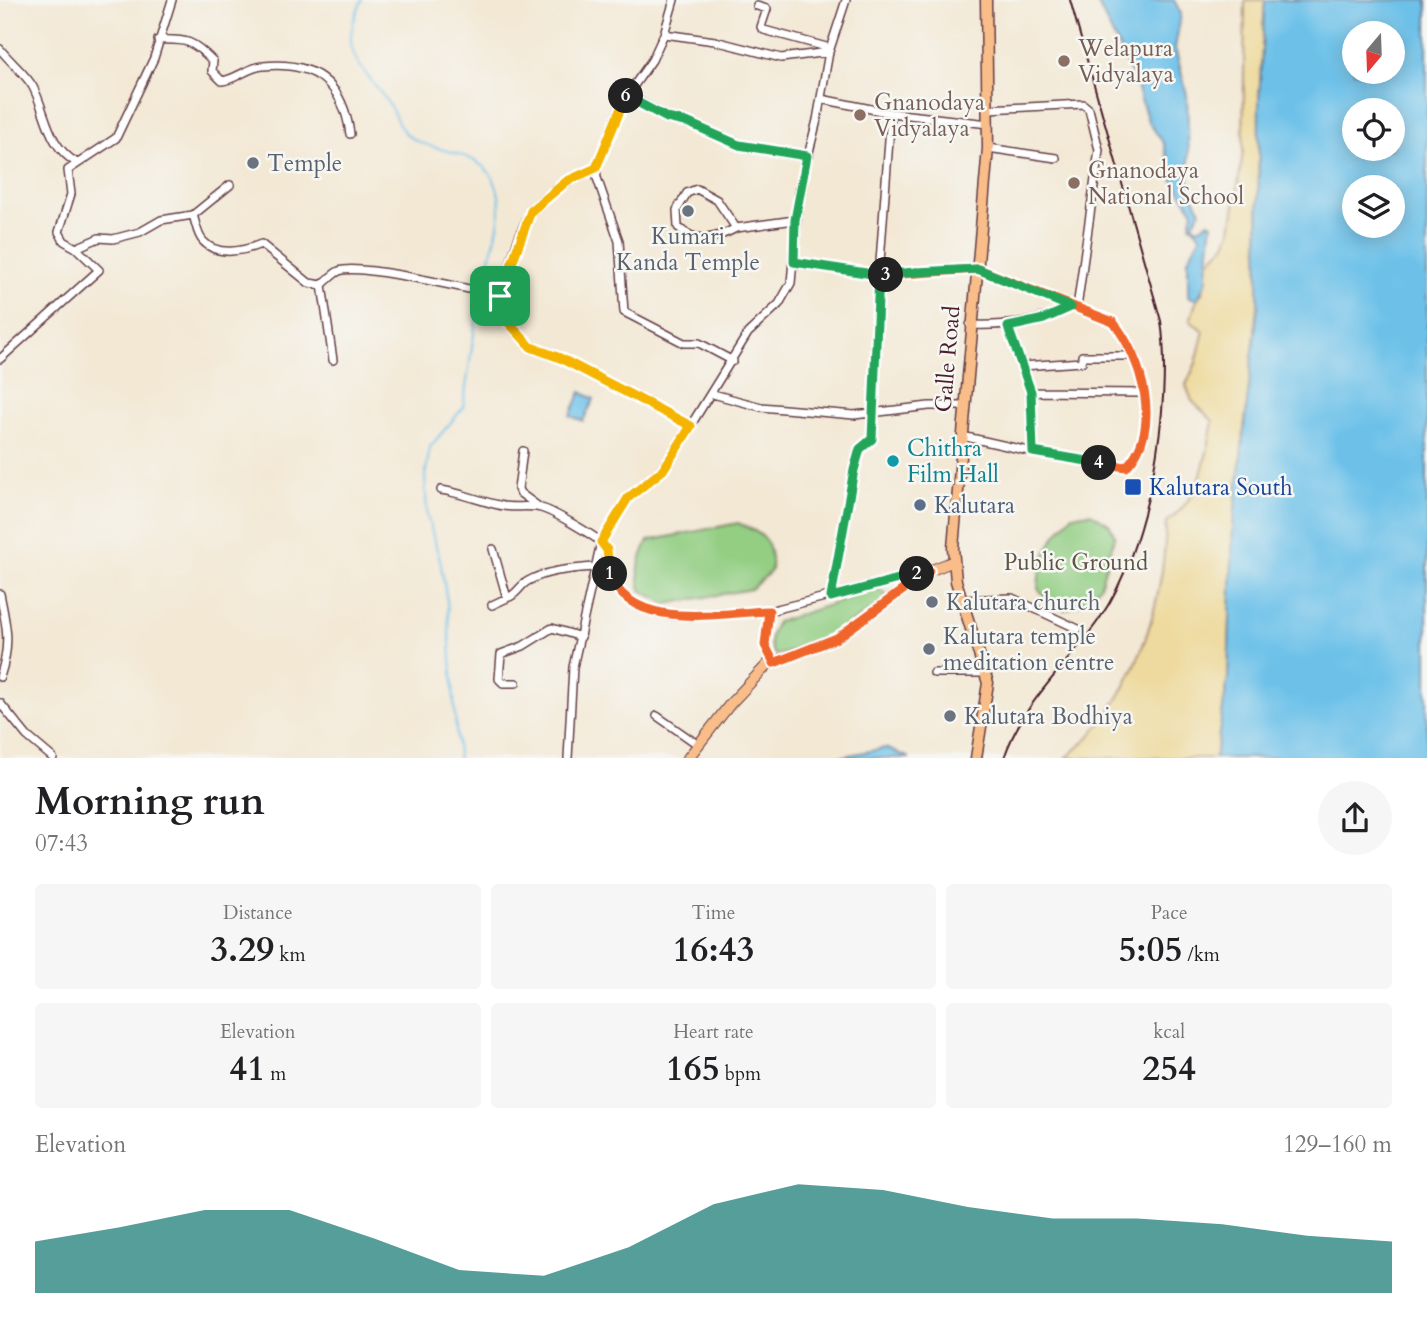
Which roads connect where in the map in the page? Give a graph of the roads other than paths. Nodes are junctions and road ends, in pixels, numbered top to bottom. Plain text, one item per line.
1 (172, 0) edge
2 (674, 0) edge
3 (846, 0) edge
4 (986, 0) edge
5 (757, 6) dead end
6 (664, 34) junction
7 (158, 40) junction
8 (0, 49) edge
9 (829, 50) junction
10 (627, 94) junction
11 (821, 99) junction
12 (988, 109) junction
13 (891, 113) junction
14 (989, 124) junction
15 (349, 134) dead end
16 (988, 148) junction
17 (807, 156) junction
18 (1056, 158) dead end
19 (77, 163) junction
20 (596, 168) junction
21 (230, 185) dead end
22 (193, 215) junction
23 (795, 220) junction
24 (736, 228) junction
25 (76, 248) junction
26 (794, 262) junction
27 (978, 269) junction
28 (879, 275) junction
29 (322, 285) junction
30 (500, 296) junction
31 (1074, 308) junction
32 (970, 325) junction
33 (1008, 327) junction
34 (1132, 356) junction
35 (0, 359) edge
36 (332, 360) dead end
37 (733, 361) junction
38 (1022, 366) junction
39 (1031, 392) junction
40 (1143, 393) junction
41 (713, 394) junction
42 (963, 406) junction
43 (874, 411) junction
44 (691, 426) junction
45 (962, 436) junction
46 (523, 451) dead end
47 (1033, 452) junction
48 (441, 490) dead end
49 (540, 507) junction
50 (601, 542) junction
51 (493, 549) dead end
52 (954, 561) junction
53 (594, 566) junction
54 (929, 571) junction
55 (0, 594) edge
56 (831, 597) junction
57 (507, 598) junction
58 (962, 600) junction
59 (492, 605) dead end
60 (769, 611) junction
61 (1078, 629) dead end
62 (581, 637) junction
63 (774, 663) junction
64 (934, 673) dead end
65 (985, 673) junction
66 (0, 677) edge
67 (516, 683) dead end
68 (0, 703) edge
69 (657, 716) dead end
70 (697, 744) junction
71 (53, 758) edge
72 (568, 758) edge
73 (688, 758) edge
74 (976, 758) edge

1 - 7 street
2 - 6 street
3 - 9 street
4 - 12 highway, Galle Road
5 - 9 street
6 - 9 street
6 - 10 street
7 - 15 street
7 - 19 street
8 - 19 street
9 - 11 street
10 - 17 street
10 - 20 street
11 - 13 street
11 - 17 street
12 - 14 highway, Galle Road
12 - 31 street
13 - 14 street
13 - 28 street
14 - 16 highway, Galle Road
16 - 18 street
16 - 27 highway, Galle Road
17 - 23 street
19 - 25 street
20 - 30 street
20 - 37 street
21 - 22 street
22 - 25 street
22 - 29 street
23 - 24 street
23 - 26 street
24 - 24 street
25 - 35 street
26 - 28 street
26 - 37 street
27 - 28 street
27 - 31 street
27 - 32 highway, Galle Road
28 - 43 street
29 - 30 street
29 - 36 street
30 - 44 street
31 - 33 street
31 - 34 street
32 - 33 street
32 - 42 highway, Galle Road
33 - 38 street
34 - 38 street
34 - 40 street
37 - 41 street
38 - 39 street
39 - 40 street
39 - 47 street
40 - 47 street
41 - 43 street
41 - 44 street
42 - 43 street
42 - 45 highway, Galle Road
43 - 56 street
44 - 50 street
45 - 47 street
45 - 52 highway, Galle Road
46 - 49 street
48 - 49 street
49 - 50 street
50 - 53 street
50 - 60 street
51 - 57 street
52 - 54 main road
52 - 58 highway, Galle Road
53 - 57 street
53 - 62 street
54 - 56 street
54 - 63 main road
55 - 66 street
56 - 60 street
57 - 59 street
58 - 61 street
58 - 65 highway, Galle Road
60 - 63 street
62 - 67 street
62 - 72 street
63 - 70 main road
64 - 65 street
65 - 74 highway, Galle Road
68 - 71 street
69 - 70 street
70 - 73 main road

